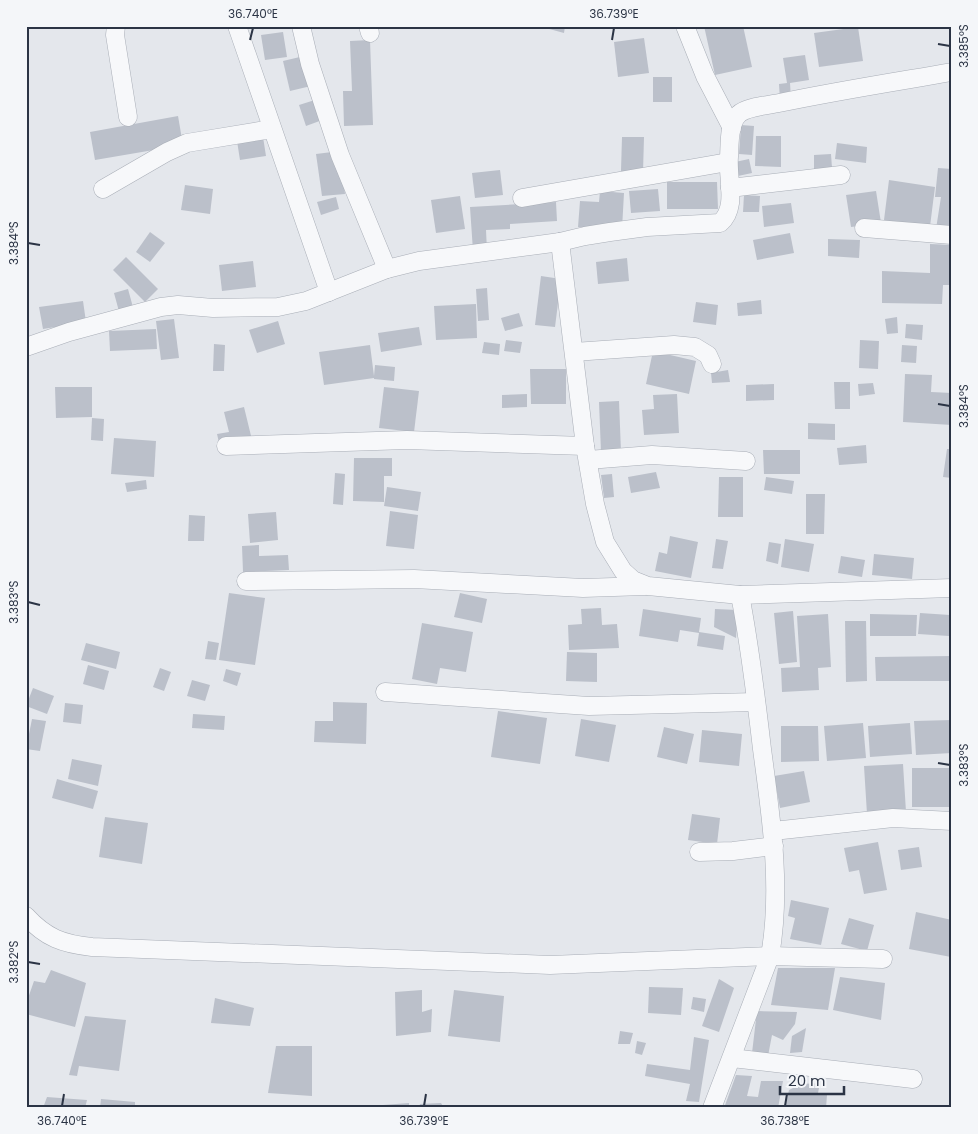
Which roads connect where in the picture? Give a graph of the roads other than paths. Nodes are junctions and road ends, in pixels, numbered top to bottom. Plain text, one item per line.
1 (116, 26) edge
2 (237, 26) edge
3 (301, 26) edge
4 (685, 26) edge
5 (952, 72) edge
6 (128, 117) dead end
7 (732, 128) junction
8 (272, 129) junction
9 (728, 162) junction
10 (841, 175) dead end
11 (730, 188) junction
12 (103, 189) dead end
13 (522, 198) dead end
14 (864, 228) dead end
15 (952, 235) edge
16 (560, 242) junction
17 (387, 269) junction
18 (330, 292) junction
19 (26, 346) edge
20 (574, 352) junction
21 (712, 364) dead end
22 (226, 446) dead end
23 (587, 453) junction
24 (746, 461) dead end
25 (246, 581) dead end
26 (648, 586) junction
27 (952, 588) edge
28 (740, 595) junction
29 (385, 692) dead end
30 (756, 702) junction
31 (952, 821) edge
32 (774, 838) junction
33 (699, 852) dead end
34 (26, 916) edge
35 (770, 956) junction
36 (883, 959) dead end
37 (732, 1058) junction
38 (914, 1079) dead end
39 (712, 1108) edge

1 - 6 street
2 - 8 street
3 - 17 street
4 - 7 street
5 - 7 street
7 - 9 street
8 - 12 street
8 - 18 street
9 - 11 street
9 - 13 street
10 - 11 street
11 - 16 street
14 - 15 street
16 - 17 street
16 - 20 street
17 - 18 street
18 - 19 street
20 - 21 street
20 - 23 street
22 - 23 street
23 - 24 street
23 - 26 street
25 - 26 street
26 - 28 street
27 - 28 street
28 - 30 street
29 - 30 street
30 - 32 street
31 - 32 street
32 - 33 street
32 - 35 street
34 - 35 street
35 - 36 street
35 - 37 street
37 - 38 street
37 - 39 street

